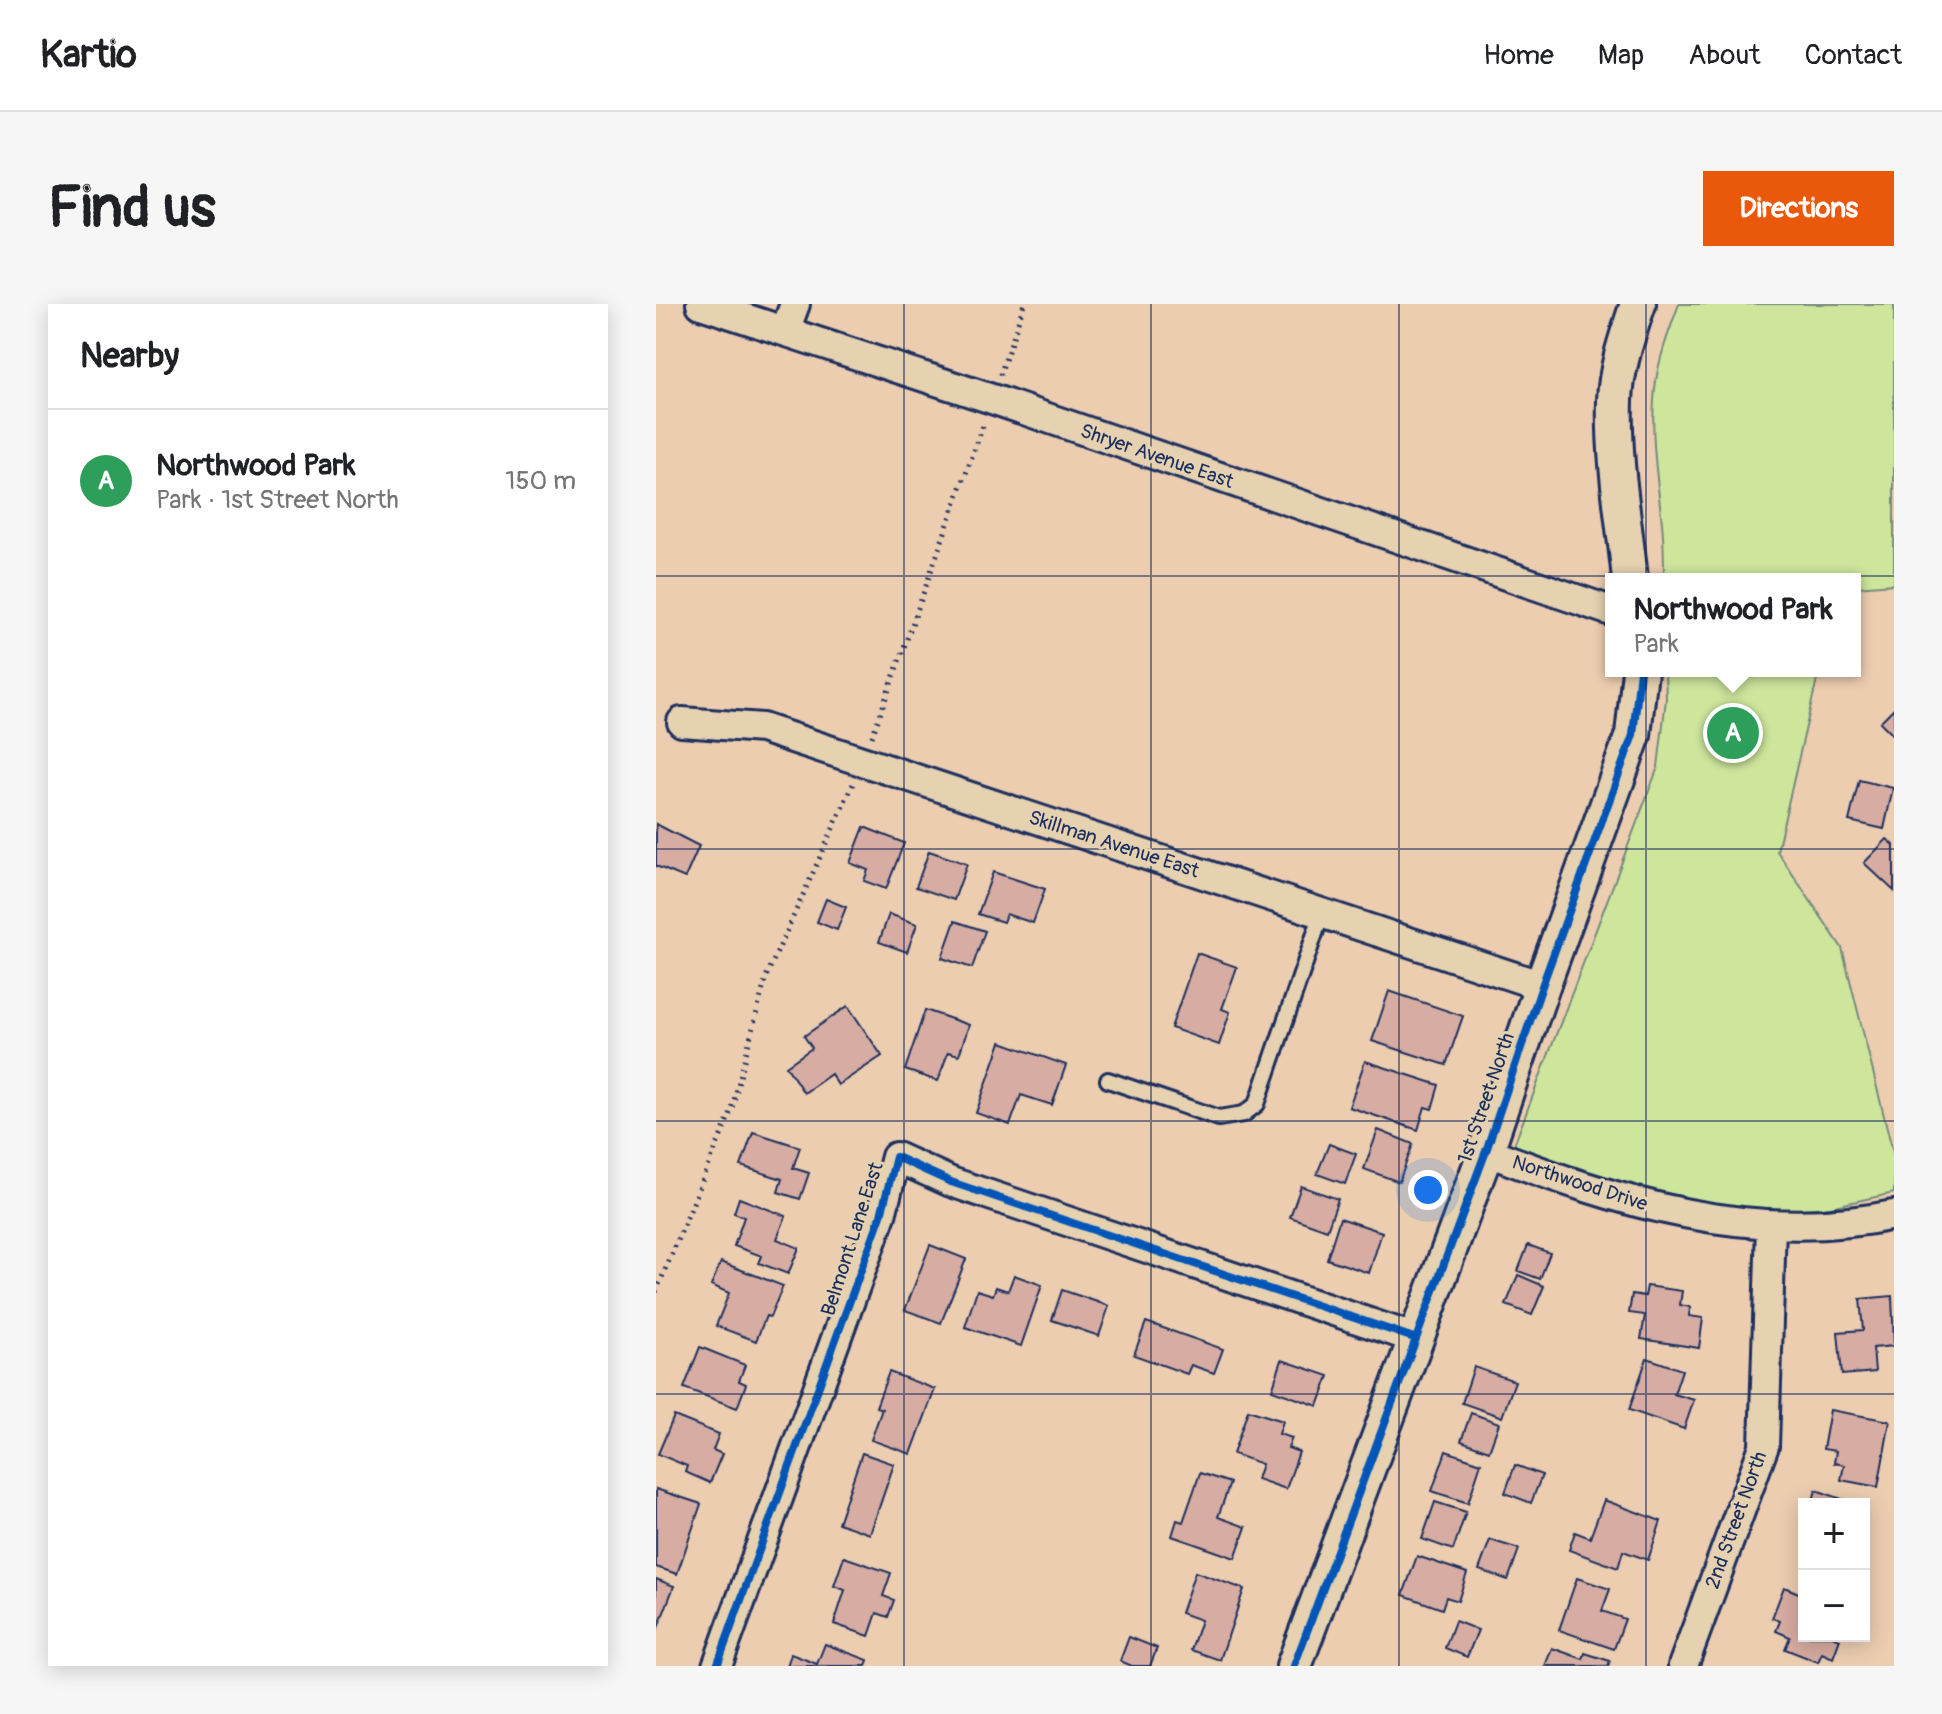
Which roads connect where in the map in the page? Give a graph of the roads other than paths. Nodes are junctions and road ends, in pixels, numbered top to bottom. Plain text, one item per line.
1 (701, 304) edge
2 (795, 304) edge
3 (1638, 304) edge
4 (785, 331) junction
5 (1629, 573) edge
6 (1605, 609) edge
7 (1639, 677) edge
8 (682, 722) dead end
9 (1322, 913) junction
10 (1542, 986) junction
11 (1108, 1080) dead end
12 (1486, 1151) junction
13 (1894, 1215) edge
14 (1771, 1225) junction
15 (1414, 1338) junction
16 (717, 1666) edge
17 (1294, 1666) edge
18 (1683, 1666) edge

1 - 4 street, Shryer Avenue East
2 - 4 street
3 - 5 street
4 - 6 street, Shryer Avenue East
7 - 10 street, 1st Street North
8 - 9 street, Skillman Avenue East
9 - 10 street, Skillman Avenue East
9 - 11 lane
10 - 12 street, 1st Street North
12 - 14 street, Northwood Drive
12 - 15 street, 1st Street North
13 - 14 street
14 - 18 street, 2nd Street North
15 - 16 street, Belmont Lane East
15 - 17 street, 1st Street North

